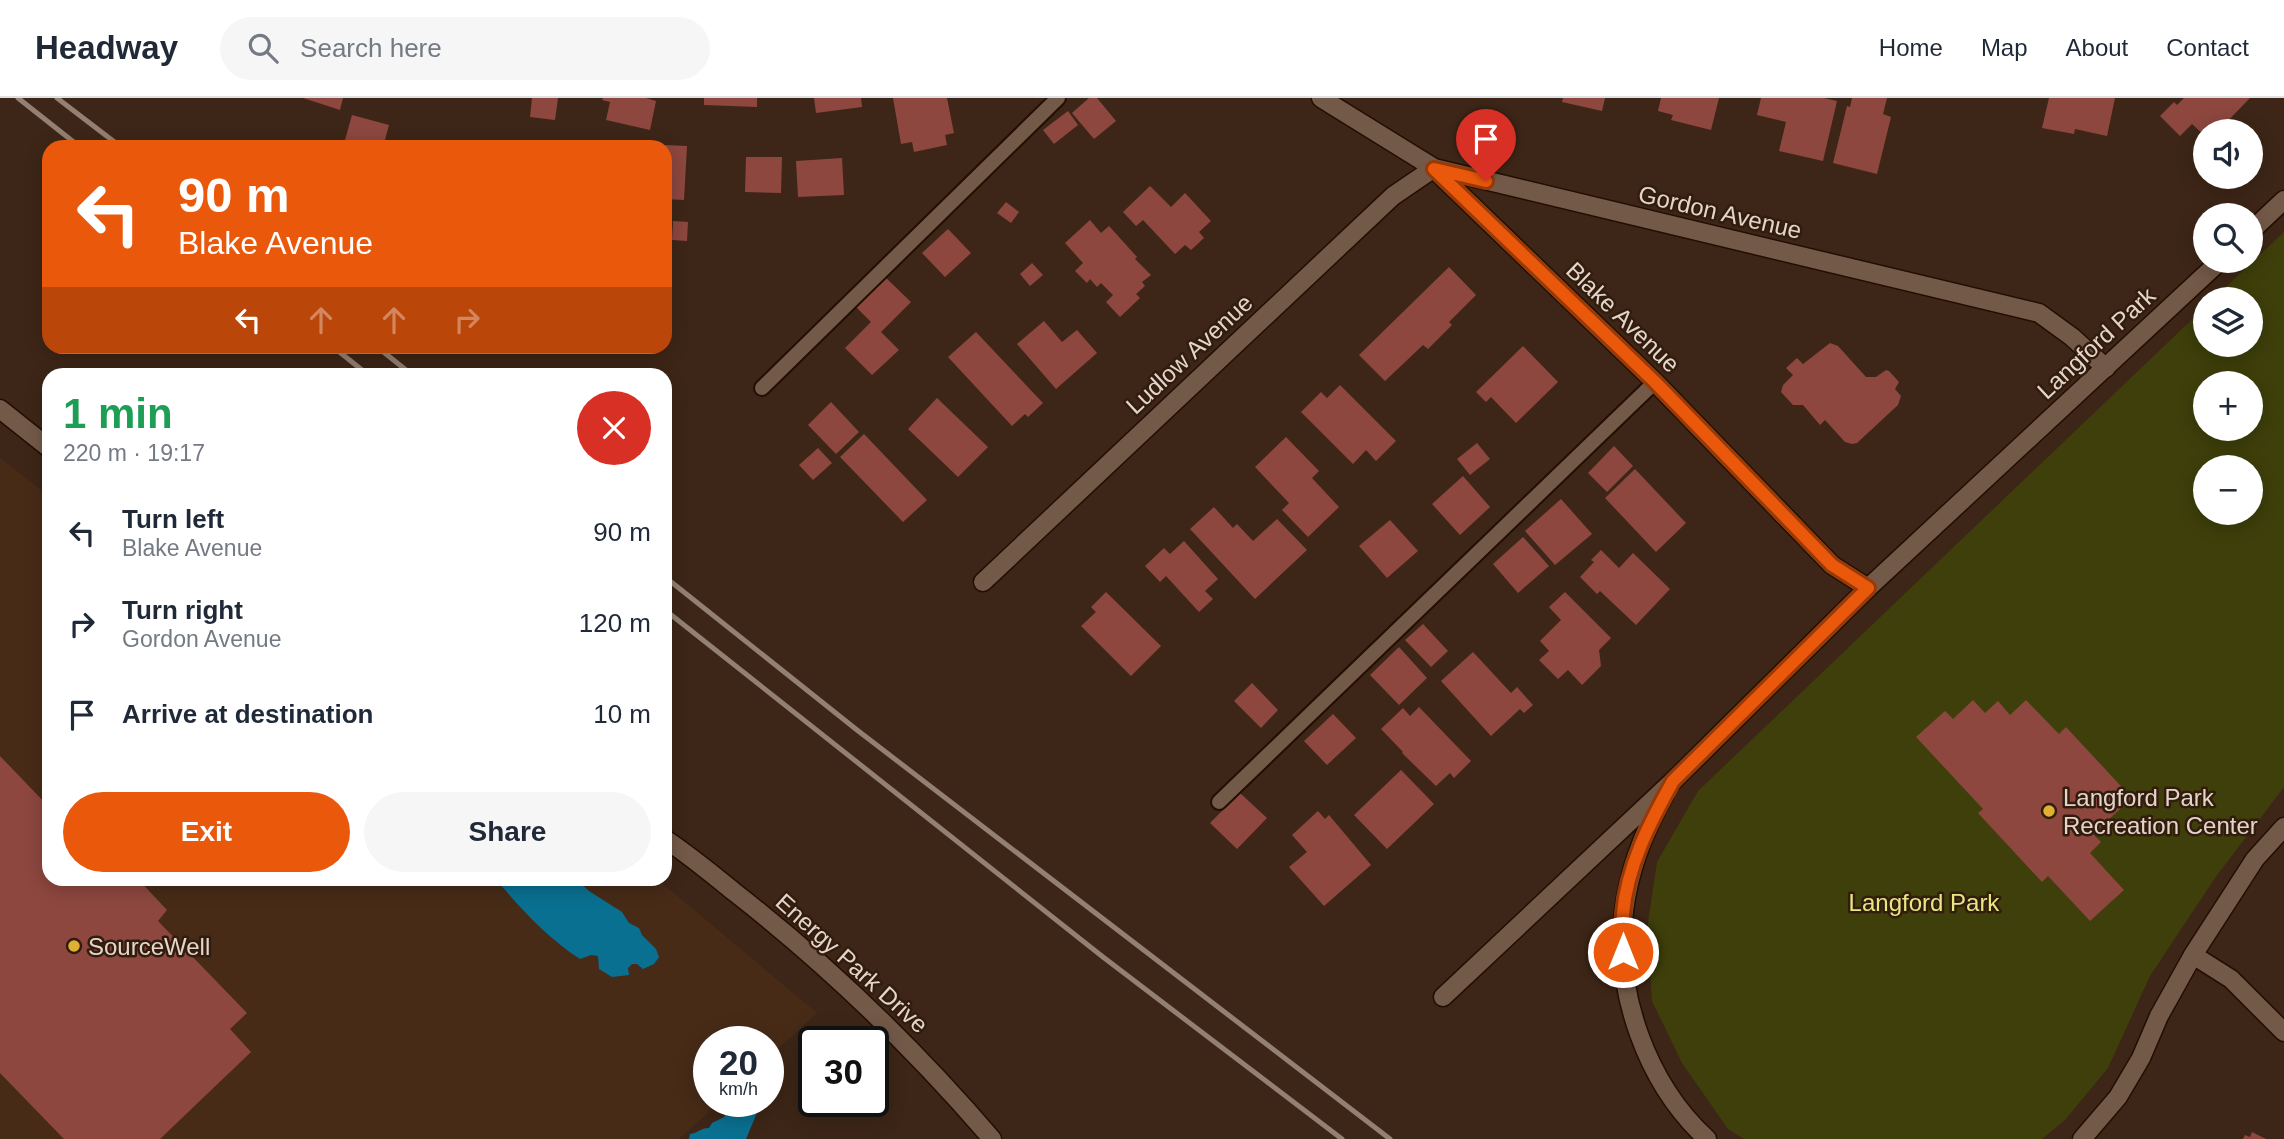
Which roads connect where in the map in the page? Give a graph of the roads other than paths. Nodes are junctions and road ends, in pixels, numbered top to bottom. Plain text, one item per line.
1 (1058, 98) edge
2 (1321, 98) edge
3 (1434, 169) junction
4 (2284, 200) edge
5 (2263, 220) edge
6 (2207, 273) edge
7 (2106, 368) junction
8 (1655, 382) junction
9 (762, 388) dead end
10 (0, 409) edge
11 (42, 442) edge
12 (983, 582) dead end
13 (1868, 588) junction
14 (1673, 781) junction
15 (1219, 802) dead end
16 (2284, 827) edge
17 (672, 844) edge
18 (2193, 956) junction
19 (1443, 998) dead end
20 (2284, 1032) edge
21 (992, 1139) edge
22 (1707, 1139) edge
23 (2082, 1139) edge

1 - 9 lane
2 - 3 street, Gordon Avenue
3 - 7 street, Gordon Avenue
3 - 8 street, Blake Avenue
3 - 12 street, Ludlow Avenue
4 - 5 street
6 - 7 street, Langford Park
7 - 13 street, Langford Park
8 - 13 street, Blake Avenue
8 - 15 lane
10 - 11 street
13 - 14 street, Langford Park
14 - 19 street, Langford Park
14 - 22 street, Langford Park
16 - 18 street
17 - 21 street, Energy Park Drive
18 - 20 street
18 - 23 street

